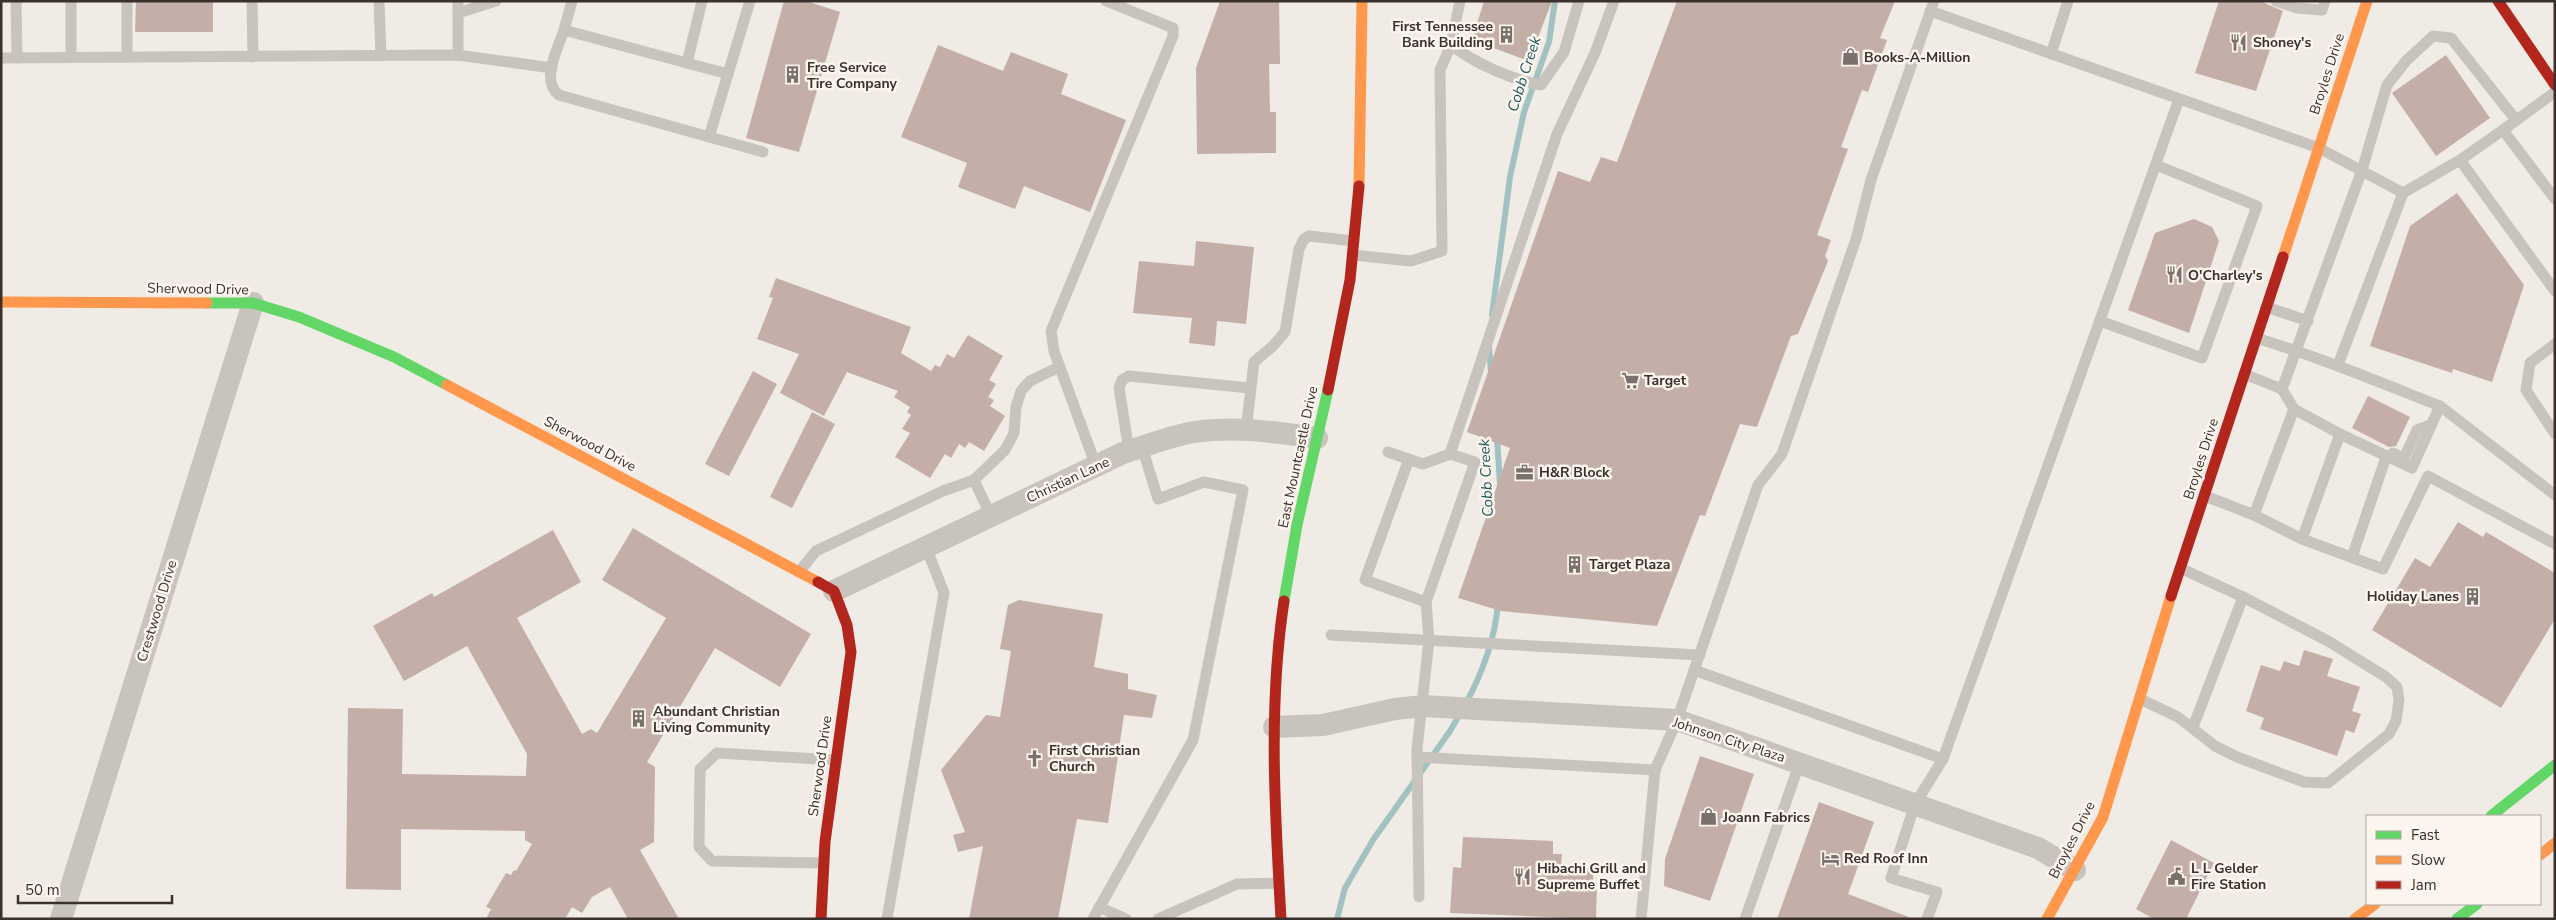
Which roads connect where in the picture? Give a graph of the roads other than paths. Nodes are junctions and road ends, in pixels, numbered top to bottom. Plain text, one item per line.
1 (16, 1) edge
2 (71, 1) edge
3 (127, 1) edge
4 (252, 1) edge
5 (379, 1) edge
6 (496, 1) edge
7 (572, 1) edge
8 (702, 1) edge
9 (750, 1) edge
10 (1106, 1) edge
11 (1362, 1) edge
12 (1460, 1) edge
13 (1579, 1) edge
14 (1614, 1) edge
15 (2068, 1) edge
16 (2276, 1) edge
17 (2325, 1) edge
18 (2498, 2) edge
19 (2370, 3) edge
20 (1932, 6) edge
21 (458, 7) edge
22 (564, 30) junction
23 (1452, 45) junction
24 (2051, 54) junction
25 (458, 55) junction
26 (381, 56) junction
27 (71, 57) junction
28 (127, 57) junction
29 (253, 57) junction
30 (1, 58) edge
31 (17, 58) junction
32 (687, 63) junction
33 (552, 68) junction
34 (728, 74) junction
35 (2555, 85) edge
36 (2555, 92) edge
37 (2179, 99) junction
38 (2516, 120) junction
39 (2503, 130) junction
40 (709, 137) junction
41 (2319, 148) junction
42 (763, 152) dead end
43 (2460, 160) junction
44 (2156, 165) junction
45 (2362, 170) junction
46 (2403, 192) junction
47 (2555, 199) edge
48 (1354, 241) junction
49 (1353, 255) junction
50 (2555, 291) edge
51 (1, 302) edge
52 (253, 303) junction
53 (2266, 307) junction
54 (2100, 321) junction
55 (2308, 321) junction
56 (2256, 338) junction
57 (2555, 344) edge
58 (2298, 351) junction
59 (2338, 365) junction
60 (1060, 367) junction
61 (2244, 374) junction
62 (1250, 388) junction
63 (2282, 390) junction
64 (2440, 406) junction
65 (2294, 409) junction
66 (2432, 424) junction
67 (1246, 430) junction
68 (2555, 434) edge
69 (2343, 436) junction
70 (1317, 438) junction
71 (1136, 449) junction
72 (1388, 452) dead end
73 (1450, 454) junction
74 (2386, 457) junction
75 (1409, 459) junction
76 (1096, 466) junction
77 (2412, 468) junction
78 (2428, 476) junction
79 (974, 480) junction
80 (2555, 495) edge
81 (2205, 496) junction
82 (2254, 515) junction
83 (991, 516) junction
84 (2302, 539) junction
85 (2555, 544) edge
86 (926, 547) junction
87 (2352, 557) junction
88 (2180, 568) junction
89 (799, 572) junction
90 (834, 591) junction
91 (2243, 597) junction
92 (1426, 602) junction
93 (1331, 635) dead end
94 (1430, 640) junction
95 (1700, 655) junction
96 (1694, 670) junction
97 (2140, 699) junction
98 (1423, 706) junction
99 (1677, 720) junction
100 (1274, 726) junction
101 (2193, 728) junction
102 (1417, 757) junction
103 (1943, 759) junction
104 (836, 760) junction
105 (1800, 762) junction
106 (2555, 765) edge
107 (1655, 770) junction
108 (1915, 804) junction
109 (2492, 815) edge
110 (2555, 843) edge
111 (2541, 854) edge
112 (824, 863) junction
113 (2075, 870) junction
114 (1279, 883) junction
115 (1419, 896) dead end
116 (2374, 905) edge
117 (2476, 905) edge
118 (1099, 908) junction
119 (61, 919) edge
120 (821, 919) edge
121 (887, 919) edge
122 (1094, 919) edge
123 (1126, 919) edge
124 (1158, 919) edge
125 (1281, 919) edge
126 (1641, 919) edge
127 (1745, 919) edge
128 (1927, 919) edge
129 (2047, 919) edge
130 (2355, 919) edge
131 (2457, 919) edge

1 - 31 lane
2 - 27 lane
3 - 28 lane
4 - 29 lane
5 - 26 lane
6 - 21 lane
7 - 22 lane
8 - 32 lane
9 - 34 lane
10 - 60 lane
11 - 48 main road, East Mountcastle Drive
12 - 23 lane
13 - 23 lane
14 - 73 lane
15 - 24 lane
16 - 17 lane
18 - 35 main road
19 - 41 main road, Broyles Drive
20 - 24 lane
20 - 95 lane
21 - 25 lane
22 - 32 lane
22 - 33 lane
23 - 49 lane
24 - 37 lane
25 - 26 lane
25 - 33 lane
26 - 29 lane
27 - 28 lane
27 - 31 lane
28 - 29 lane
30 - 31 lane
32 - 34 lane
33 - 40 lane
34 - 40 lane
36 - 38 lane
37 - 41 lane
37 - 44 lane
38 - 39 lane
38 - 45 lane
39 - 43 lane
39 - 47 lane
40 - 42 lane
41 - 45 lane
41 - 53 main road, Broyles Drive
43 - 46 lane
43 - 50 lane
44 - 54 lane
44 - 54 lane
45 - 46 lane
45 - 55 lane
46 - 59 lane
48 - 49 main road, East Mountcastle Drive
48 - 62 lane
49 - 70 main road, East Mountcastle Drive
51 - 52 main road, Sherwood Drive
52 - 89 main road, Sherwood Drive
52 - 119 street, Crestwood Drive
53 - 55 lane
53 - 56 main road, Broyles Drive
54 - 103 lane
55 - 58 lane
56 - 58 lane
56 - 61 main road, Broyles Drive
57 - 68 lane
58 - 59 lane
58 - 63 lane
59 - 64 lane
60 - 76 lane
60 - 79 lane
61 - 63 lane
61 - 81 main road, Broyles Drive
62 - 67 lane
62 - 71 lane
63 - 65 lane
64 - 66 lane
64 - 80 lane
65 - 69 lane
65 - 82 lane
66 - 69 lane
66 - 77 lane
67 - 70 street, Christian Lane
67 - 71 street, Christian Lane
69 - 74 lane
69 - 84 lane
70 - 100 main road, East Mountcastle Drive
71 - 76 street, Christian Lane
71 - 118 lane
72 - 75 lane
73 - 75 lane
73 - 92 lane
74 - 77 lane
74 - 87 lane
75 - 92 lane
76 - 83 street, Christian Lane
77 - 78 lane
78 - 85 lane
78 - 87 lane
79 - 83 lane
79 - 89 lane
81 - 82 lane
81 - 88 main road, Broyles Drive
82 - 84 lane
83 - 86 street, Christian Lane
84 - 87 lane
86 - 90 street, Christian Lane
86 - 121 lane
88 - 91 lane
88 - 97 main road, Broyles Drive
89 - 90 main road, Sherwood Drive
90 - 104 main road, Sherwood Drive
91 - 101 lane
91 - 101 lane
92 - 94 lane
93 - 94 lane
94 - 95 lane
94 - 98 lane
95 - 96 lane
96 - 99 lane
96 - 103 lane
97 - 101 lane
97 - 113 main road, Broyles Drive
98 - 99 street, Johnson City Plaza
98 - 100 street, Johnson City Plaza
98 - 102 lane
99 - 105 street, Johnson City Plaza
99 - 107 lane
100 - 114 main road, East Mountcastle Drive
102 - 107 lane
102 - 115 lane
103 - 108 lane
104 - 112 main road, Sherwood Drive
104 - 112 lane
105 - 108 street, Johnson City Plaza
105 - 127 lane
106 - 109 main road
107 - 126 lane
108 - 113 street, Johnson City Plaza
108 - 128 lane
110 - 111 main road
112 - 120 main road, Sherwood Drive
113 - 129 main road, Broyles Drive
114 - 124 lane
114 - 125 main road, East Mountcastle Drive
116 - 130 main road
117 - 131 main road
118 - 122 lane
118 - 123 lane

